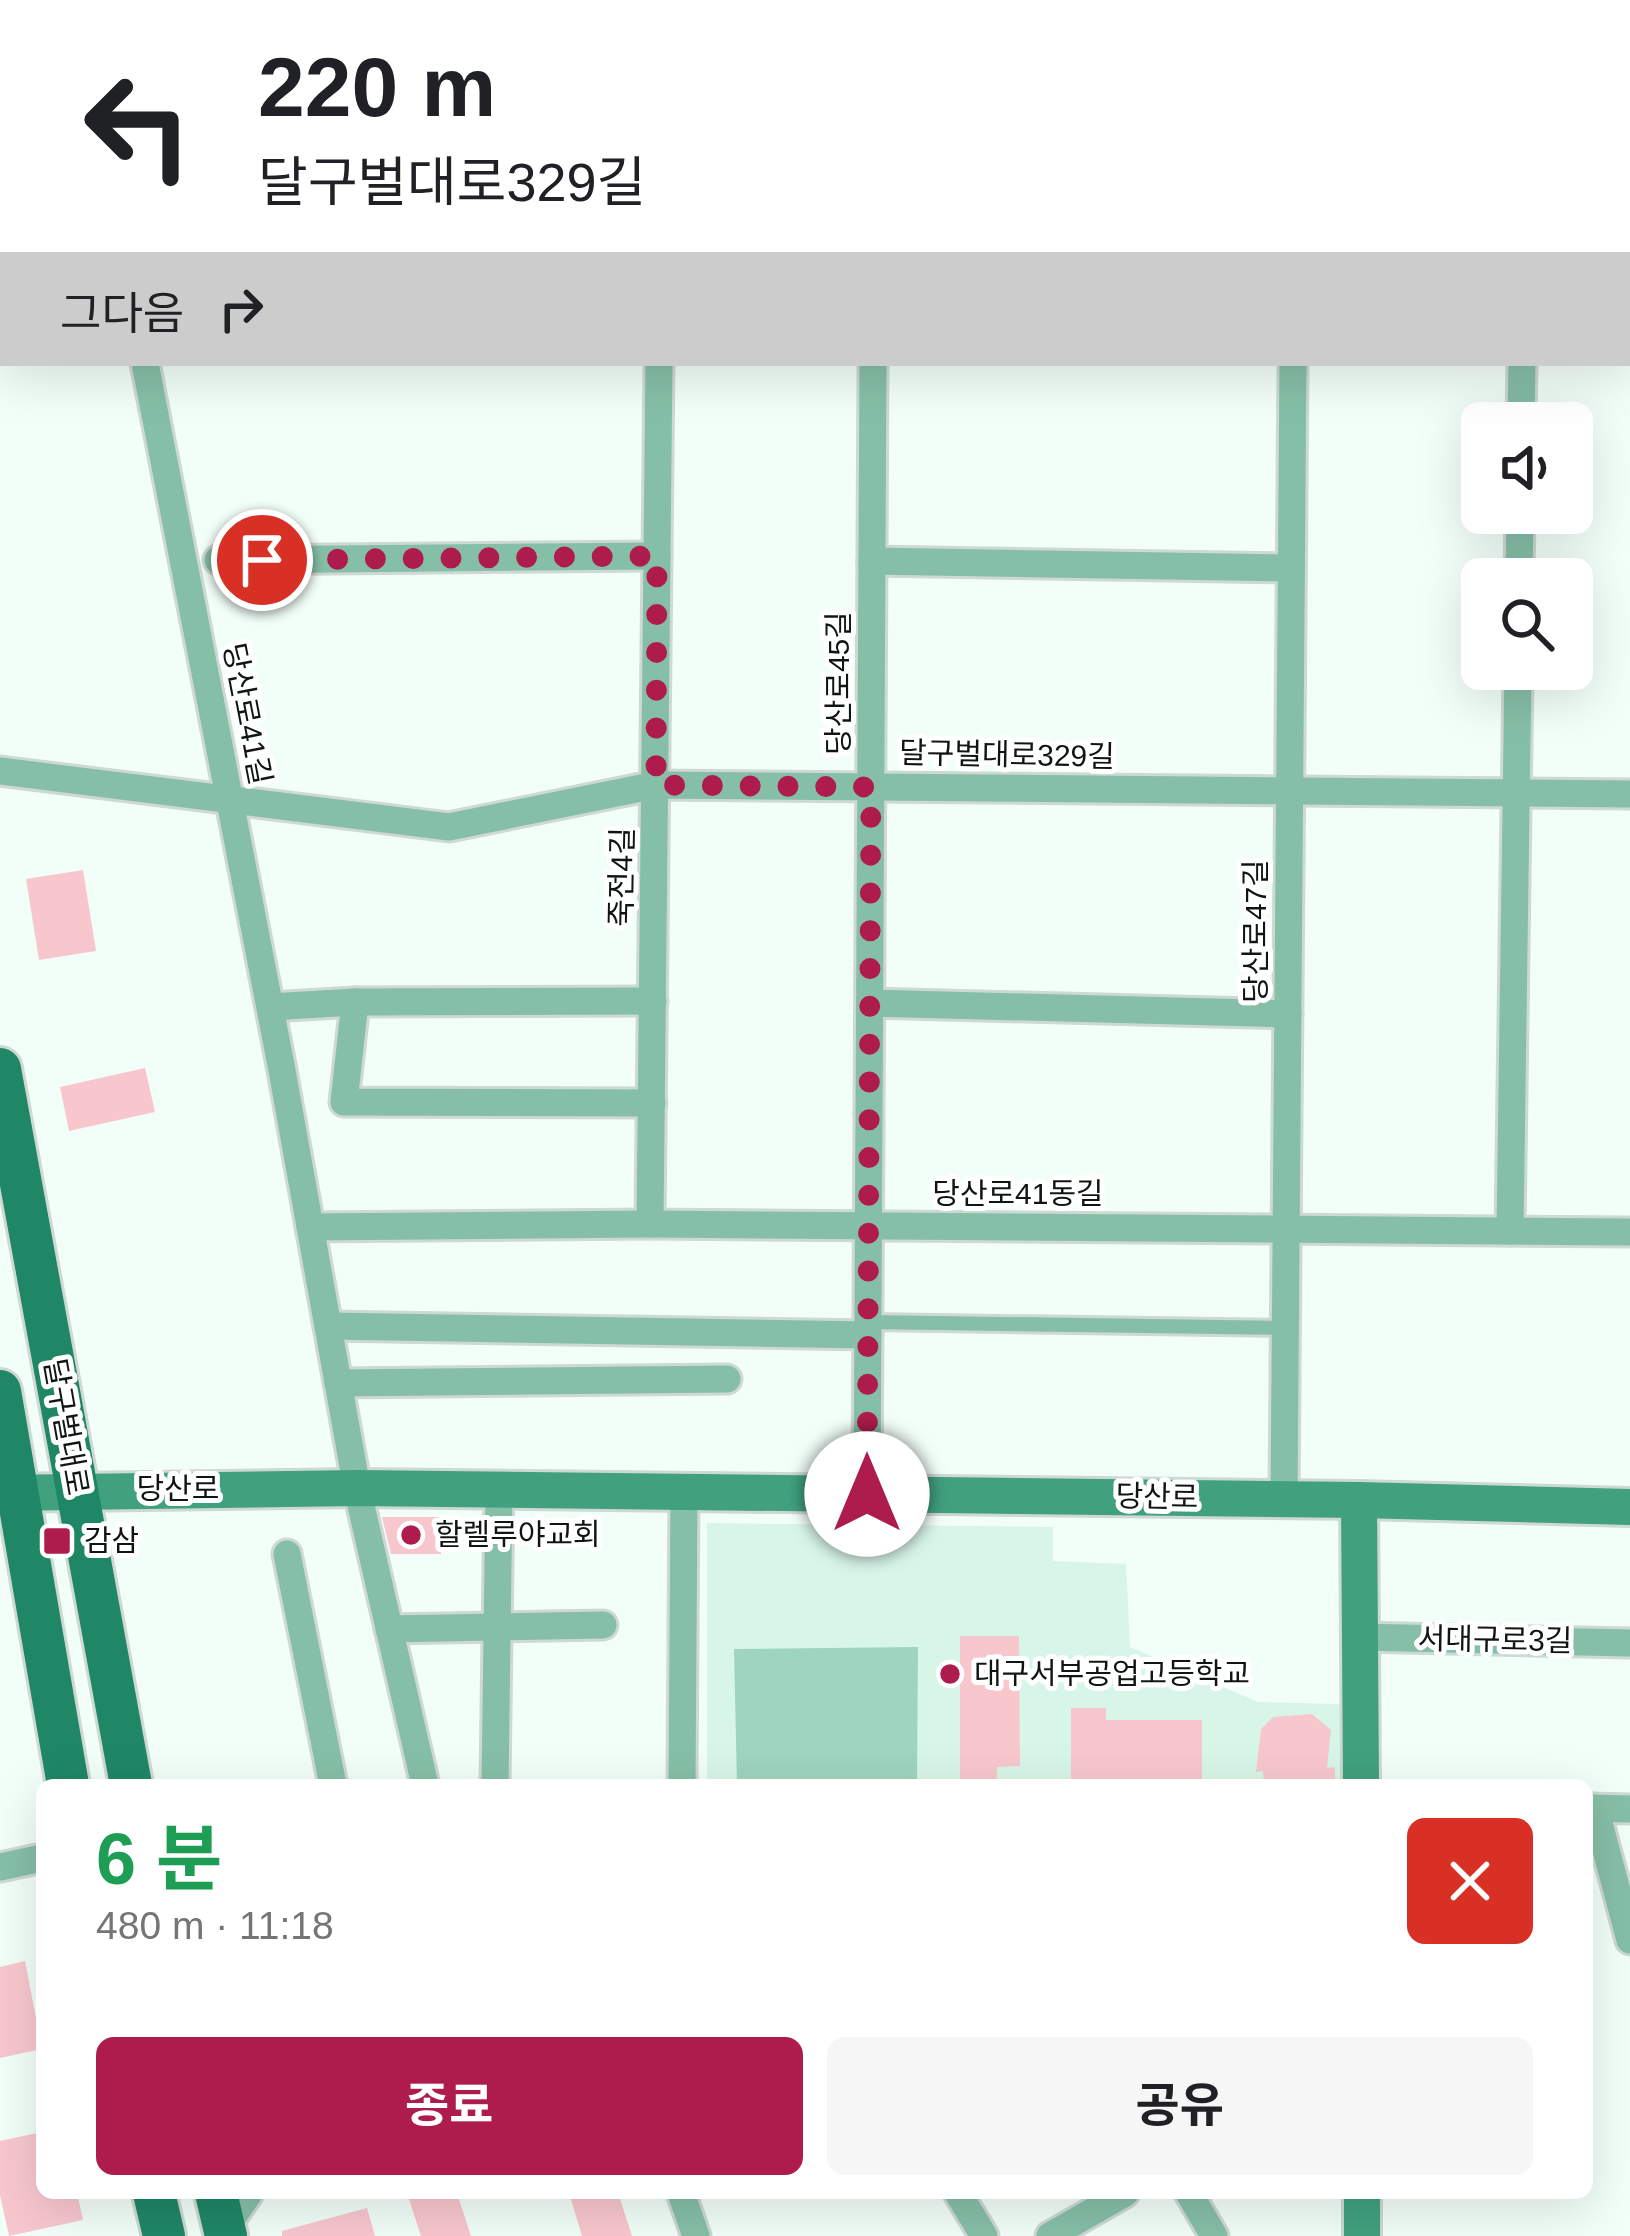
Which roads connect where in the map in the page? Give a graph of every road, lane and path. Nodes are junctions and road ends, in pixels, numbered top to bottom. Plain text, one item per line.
1 (146, 366) edge
2 (658, 366) edge
3 (873, 366) edge
4 (1293, 366) edge
5 (1522, 366) edge
6 (1521, 402) edge
7 (657, 556) junction
8 (218, 560) dead end
9 (872, 561) junction
10 (1291, 568) junction
11 (1518, 690) edge
12 (0, 771) edge
13 (656, 785) junction
14 (871, 787) junction
15 (1290, 791) junction
16 (1516, 793) junction
17 (1630, 794) edge
18 (230, 801) junction
19 (653, 1001) junction
20 (355, 1002) junction
21 (870, 1003) junction
22 (270, 1007) junction
23 (1288, 1014) junction
24 (0, 1069) edge
25 (652, 1103) junction
26 (650, 1224) junction
27 (868, 1226) junction
28 (310, 1227) junction
29 (1286, 1230) junction
30 (1510, 1231) junction
31 (1630, 1232) edge
32 (328, 1326) junction
33 (868, 1328) junction
34 (1286, 1328) junction
35 (727, 1379) dead end
36 (338, 1383) junction
37 (0, 1390) edge
38 (357, 1489) junction
39 (78, 1490) junction
40 (499, 1490) junction
41 (9, 1492) edge
42 (684, 1492) junction
43 (867, 1494) junction
44 (1284, 1499) junction
45 (1359, 1500) junction
46 (1630, 1507) edge
47 (287, 1553) dead end
48 (39, 1612) junction
49 (603, 1625) dead end
50 (497, 1628) junction
51 (389, 1629) junction
52 (1360, 1637) junction
53 (1630, 1643) edge
54 (109, 1672) junction
55 (67, 1779) edge
56 (130, 1779) edge
57 (332, 1779) edge
58 (424, 1779) edge
59 (495, 1779) edge
60 (682, 1779) edge
61 (1361, 1779) edge
62 (1593, 1808) edge
63 (1630, 1808) edge
64 (1593, 1815) edge
65 (36, 1859) edge
66 (0, 1867) edge
67 (1630, 1940) edge
68 (155, 2199) edge
69 (683, 2199) edge
70 (962, 2199) edge
71 (1115, 2199) edge
72 (1193, 2199) edge
73 (1362, 2199) edge
74 (164, 2236) edge
75 (696, 2236) edge
76 (984, 2236) edge
77 (1050, 2236) edge
78 (1214, 2236) edge
79 (1362, 2236) edge

1 - 18 street, 당산로41길
2 - 7 street, 죽전4길
3 - 9 street, 당산로45길
4 - 10 street, 당산로47길
5 - 6 street
7 - 8 street
7 - 13 street, 죽전4길
9 - 10 street
9 - 14 street, 당산로45길
10 - 15 street, 당산로47길
11 - 16 street
12 - 18 street, 달구벌대로329길
13 - 14 street, 달구벌대로329길
13 - 18 street, 달구벌대로329길
13 - 19 street, 죽전4길
14 - 15 street, 달구벌대로329길
14 - 21 street, 당산로45길
15 - 16 street, 달구벌대로329길
15 - 23 street, 당산로47길
16 - 17 street, 달구벌대로329길
16 - 30 street
18 - 22 street, 당산로41길
19 - 20 street
19 - 25 street, 죽전4길
20 - 22 street
20 - 25 street
21 - 23 street
21 - 27 street, 당산로45길
22 - 28 street, 당산로41길
23 - 29 street, 당산로47길
24 - 39 main road, 달구벌대로
25 - 26 street, 죽전4길
26 - 27 street, 당산로41동길
26 - 28 street, 당산로41동길
27 - 29 street, 당산로41동길
27 - 33 street, 당산로45길
28 - 32 street, 당산로41길
29 - 30 street, 당산로41동길
29 - 34 street, 당산로47길
30 - 31 street, 당산로41동길
32 - 33 street
32 - 36 street, 당산로41길
33 - 34 lane
33 - 43 street, 당산로45길
34 - 44 street, 당산로47길
35 - 36 street
36 - 38 street, 당산로41길
37 - 41 main road, 달구벌대로
38 - 39 main road, 당산로
38 - 40 main road, 당산로
38 - 51 street
39 - 41 main road, 당산로
39 - 54 main road, 달구벌대로
40 - 42 main road, 당산로
40 - 50 street
41 - 48 main road, 달구벌대로
42 - 43 main road, 당산로
42 - 60 street
43 - 44 main road, 당산로
44 - 45 main road, 당산로
45 - 46 main road, 당산로
45 - 52 main road
47 - 57 street
48 - 54 main road
48 - 55 main road, 달구벌대로
49 - 50 street
50 - 51 street
50 - 59 street
51 - 58 street
52 - 53 street, 서대구로3길
52 - 61 main road
54 - 56 main road, 달구벌대로
62 - 63 street
64 - 67 street
65 - 66 street
68 - 74 main road
69 - 75 street
70 - 76 street
71 - 77 street
72 - 78 street
73 - 79 main road

